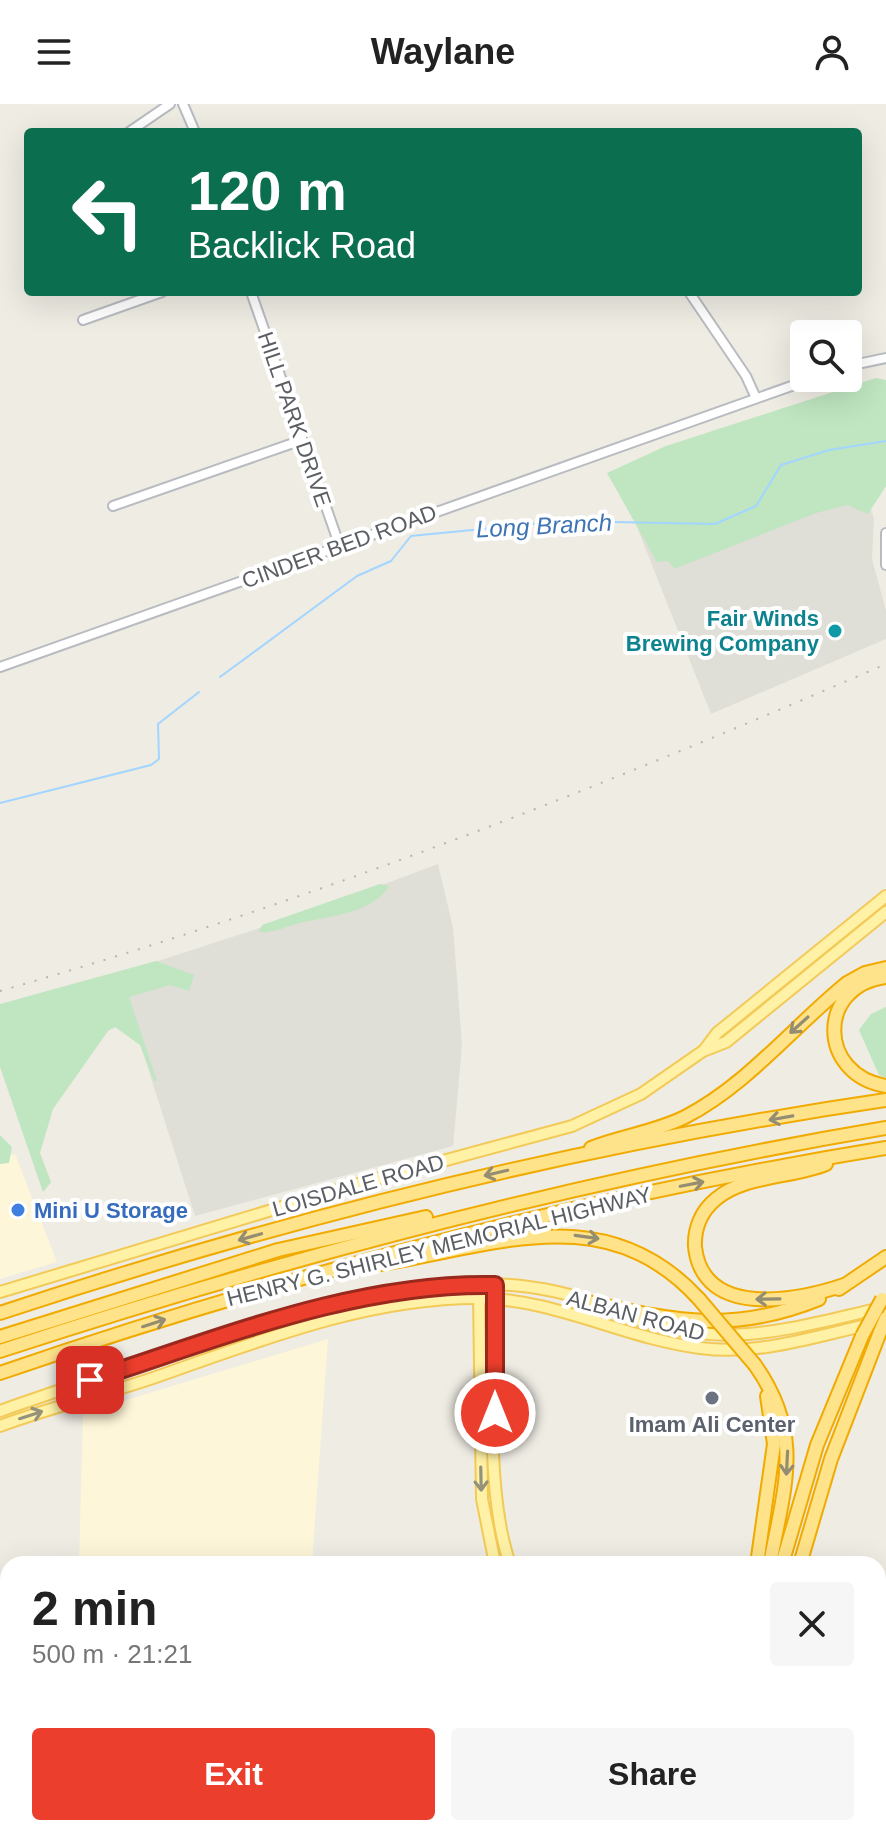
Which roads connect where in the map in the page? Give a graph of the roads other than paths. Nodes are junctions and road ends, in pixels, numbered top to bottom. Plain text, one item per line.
1 (170, 104) edge
2 (183, 104) edge
3 (135, 128) edge
4 (193, 128) edge
5 (151, 296) edge
6 (252, 296) edge
7 (692, 296) edge
8 (83, 320) dead end
9 (886, 358) edge
10 (862, 363) edge
11 (790, 386) edge
12 (756, 398) junction
13 (302, 440) junction
14 (113, 506) dead end
15 (886, 533) edge
16 (340, 547) junction
17 (886, 565) edge
18 (0, 667) edge
19 (886, 896) edge
20 (886, 912) edge
21 (886, 968) edge
22 (886, 977) edge
23 (703, 1051) junction
24 (886, 1086) edge
25 (886, 1100) edge
26 (886, 1128) edge
27 (886, 1148) edge
28 (854, 1154) junction
29 (559, 1161) junction
30 (512, 1203) junction
31 (886, 1257) edge
32 (317, 1274) junction
33 (479, 1285) junction
34 (495, 1285) junction
35 (844, 1285) junction
36 (0, 1292) edge
37 (479, 1298) junction
38 (495, 1299) junction
39 (885, 1301) edge
40 (593, 1303) junction
41 (0, 1313) edge
42 (883, 1325) edge
43 (0, 1337) edge
44 (0, 1351) edge
45 (752, 1365) junction
46 (0, 1373) edge
47 (0, 1411) edge
48 (0, 1426) edge
49 (493, 1556) edge
50 (508, 1556) edge
51 (758, 1556) edge
52 (772, 1556) edge
53 (784, 1556) edge
54 (802, 1556) edge

1 - 3 street
2 - 4 street
5 - 8 street
6 - 13 street, HILL PARK DRIVE
7 - 12 street
9 - 10 street
11 - 12 street, CINDER BED ROAD
12 - 16 street, CINDER BED ROAD
13 - 14 street
13 - 16 street, HILL PARK DRIVE
15 - 17 street
16 - 18 street, CINDER BED ROAD
19 - 23 main road, LOISDALE ROAD
20 - 23 main road, LOISDALE ROAD
21 -> 29 highway
22 - 24 highway
23 - 36 main road, LOISDALE ROAD
25 -> 29 highway
26 - 30 highway
27 - 28 highway, HENRY G. SHIRLEY MEMORIAL HIGHWAY
32 -> 28 highway, HENRY G. SHIRLEY MEMORIAL HIGHWAY
35 -> 28 highway
29 -> 41 highway
30 - 43 highway
30 - 44 highway
31 - 35 highway
32 -> 45 highway, bridge
46 -> 32 highway, HENRY G. SHIRLEY MEMORIAL HIGHWAY
33 - 34 main road, ALBAN ROAD
33 - 37 main road
33 - 47 main road, ALBAN ROAD
34 - 38 main road
34 - 40 main road, ALBAN ROAD
35 - 40 highway
37 - 38 main road, ALBAN ROAD
48 -> 37 main road, ALBAN ROAD
37 -> 49 main road
38 - 42 main road, ALBAN ROAD
38 - 50 main road
39 - 40 main road, ALBAN ROAD
39 - 53 highway, bridge
42 - 54 highway
45 - 51 highway
45 -> 52 highway

